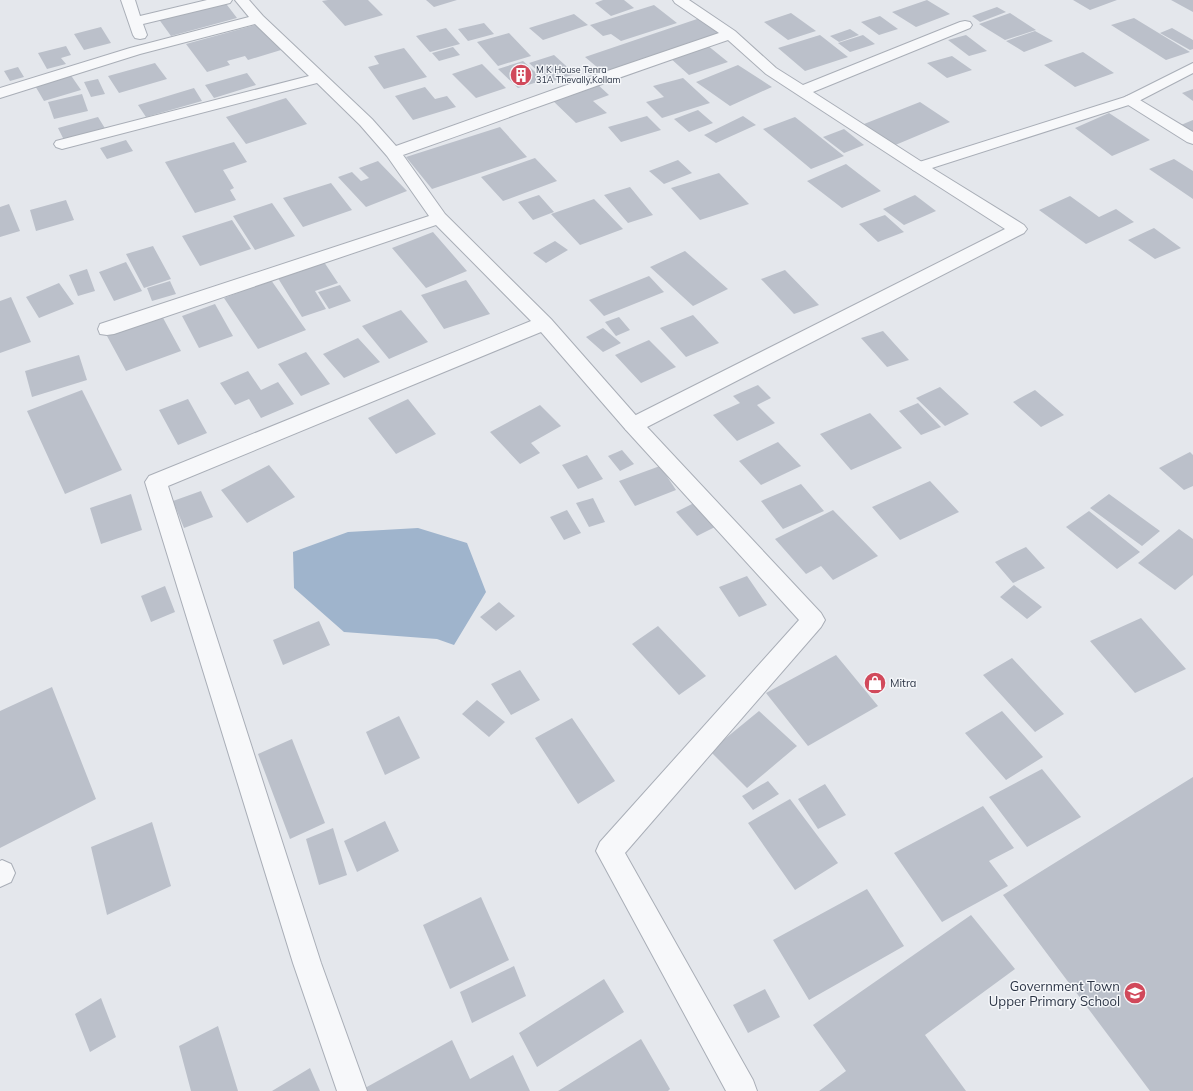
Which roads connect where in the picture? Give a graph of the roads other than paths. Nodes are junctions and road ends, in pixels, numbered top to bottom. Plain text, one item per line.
1 (128, 0) edge
2 (225, 0) edge
3 (242, 0) edge
4 (680, 0) edge
5 (258, 19) junction
6 (136, 21) junction
7 (965, 25) dead end
8 (730, 34) junction
9 (144, 49) junction
10 (1193, 67) edge
11 (320, 78) junction
12 (802, 91) junction
13 (0, 93) edge
14 (1130, 100) junction
15 (1193, 139) edge
16 (62, 144) dead end
17 (393, 153) junction
18 (919, 167) junction
19 (439, 218) junction
20 (544, 323) junction
21 (107, 329) dead end
22 (634, 425) junction
23 (352, 1091) edge
24 (742, 1091) edge

1 - 6 street
2 - 6 street
3 - 5 street
4 - 8 street
5 - 9 street
5 - 11 street
6 - 9 street
7 - 12 street
8 - 12 street
8 - 17 street
9 - 13 street
10 - 14 street
11 - 16 street
11 - 17 street
12 - 18 street
14 - 15 street
14 - 18 street
17 - 19 street
18 - 22 street
19 - 20 street
19 - 21 street
20 - 22 street
20 - 23 street
22 - 24 street

